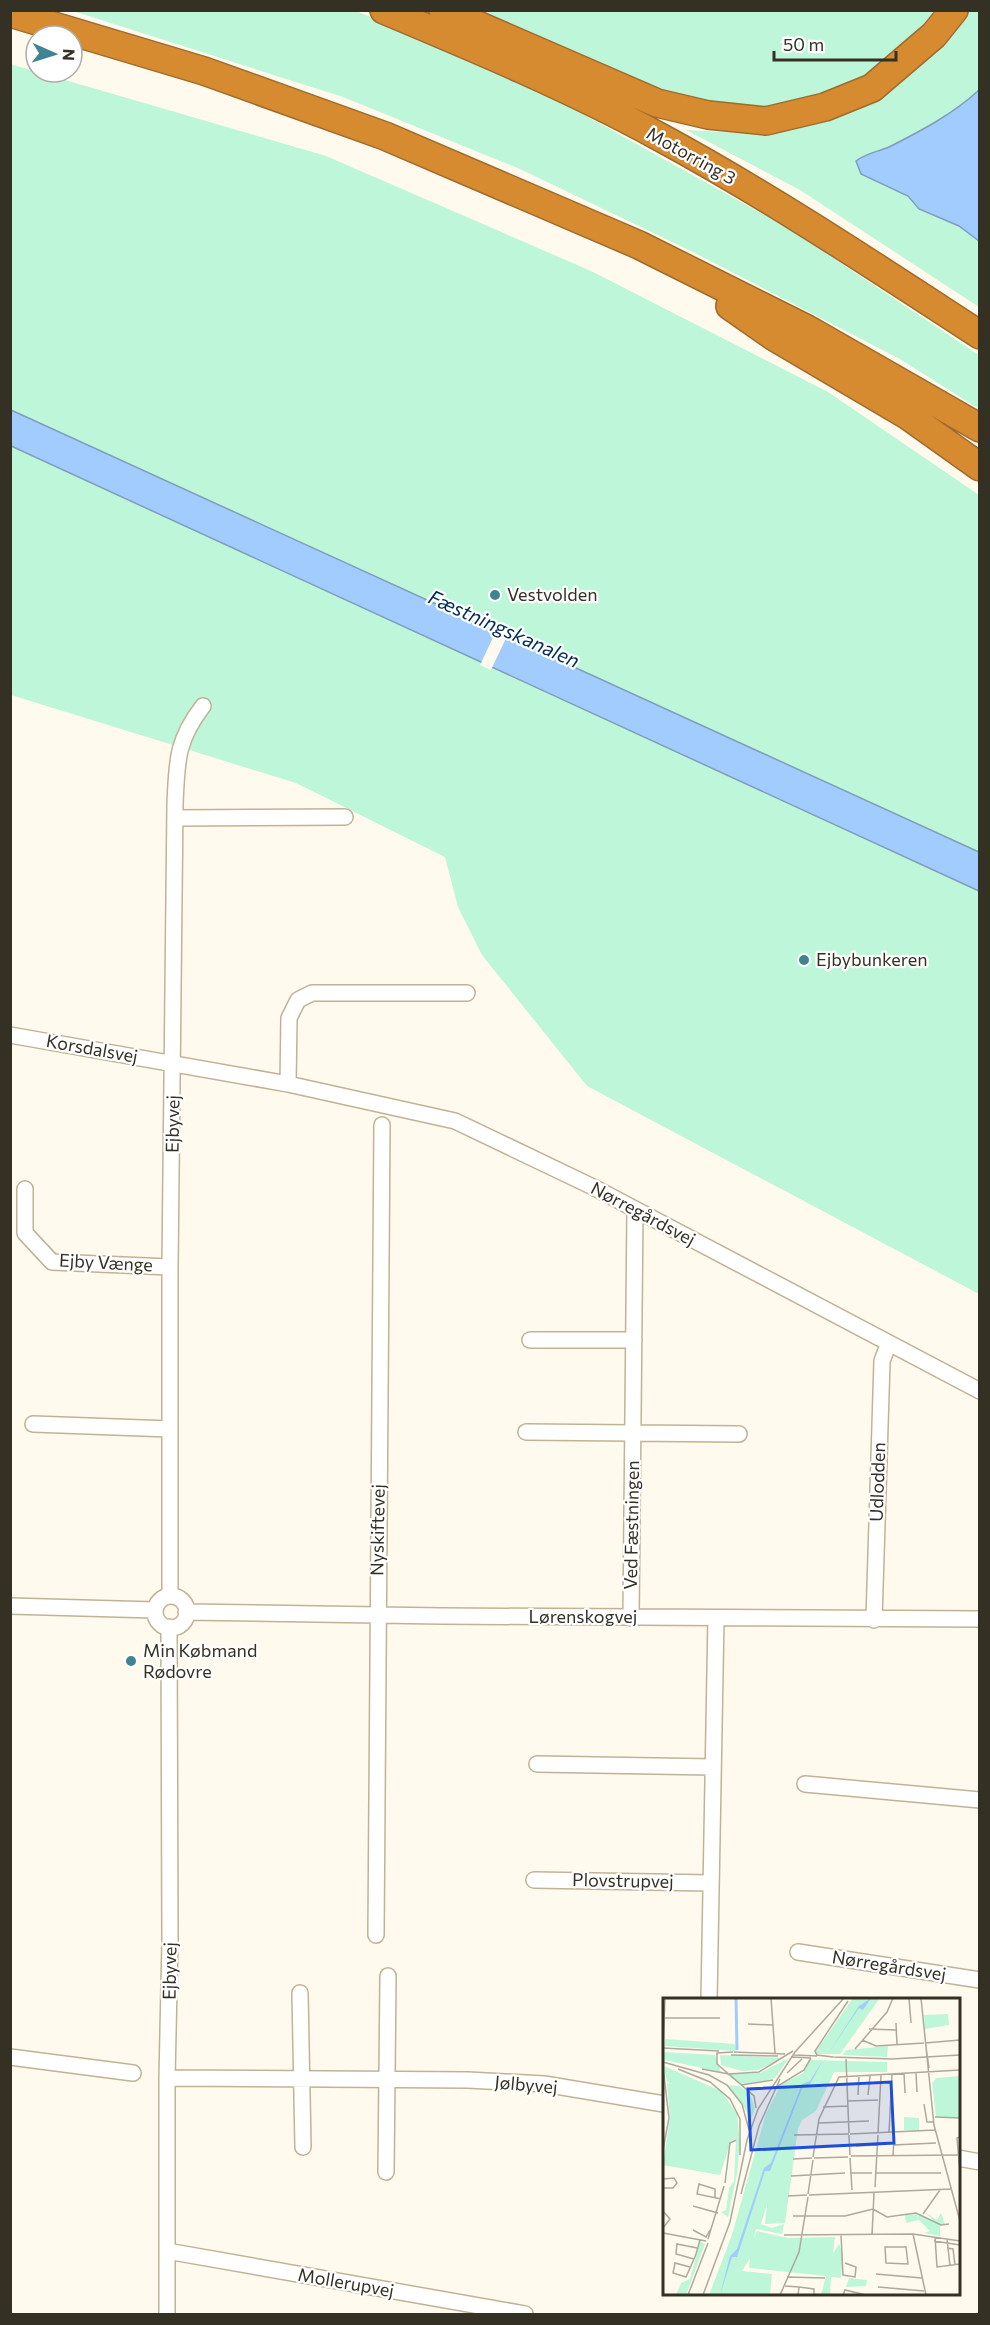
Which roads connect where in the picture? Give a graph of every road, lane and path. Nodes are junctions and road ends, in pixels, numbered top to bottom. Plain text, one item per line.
1 (384, 10) edge
2 (443, 10) edge
3 (954, 10) edge
4 (10, 13) edge
5 (639, 245) junction
6 (980, 335) edge
7 (980, 428) edge
8 (980, 466) edge
9 (203, 706) dead end
10 (345, 817) dead end
11 (175, 818) junction
12 (467, 993) dead end
13 (10, 1035) edge
14 (174, 1064) junction
15 (288, 1084) junction
16 (382, 1125) dead end
17 (25, 1189) dead end
18 (635, 1210) junction
19 (170, 1267) junction
20 (530, 1340) dead end
21 (634, 1340) junction
22 (888, 1345) junction
23 (980, 1391) edge
24 (33, 1424) dead end
25 (170, 1429) junction
26 (526, 1432) dead end
27 (633, 1433) junction
28 (739, 1434) dead end
29 (170, 1596) junction
30 (10, 1606) edge
31 (155, 1610) junction
32 (186, 1612) junction
33 (378, 1616) junction
34 (632, 1618) junction
35 (716, 1618) junction
36 (980, 1619) edge
37 (874, 1620) junction
38 (169, 1627) junction
39 (537, 1764) dead end
40 (713, 1767) junction
41 (806, 1785) dead end
42 (980, 1800) edge
43 (534, 1880) dead end
44 (711, 1883) junction
45 (376, 1935) dead end
46 (798, 1952) dead end
47 (388, 1976) dead end
48 (980, 1980) edge
49 (300, 1994) dead end
50 (709, 1998) edge
51 (10, 2057) edge
52 (133, 2073) dead end
53 (167, 2078) junction
54 (302, 2079) junction
55 (387, 2079) junction
56 (663, 2104) edge
57 (303, 2147) dead end
58 (960, 2158) edge
59 (980, 2162) edge
60 (386, 2172) dead end
61 (167, 2251) junction
62 (167, 2314) edge
63 (525, 2314) edge

1 - 6 highway, Motorring 3
2 - 3 highway
4 - 5 highway
5 - 7 highway
5 - 8 highway
9 - 11 street, Ejbyvej
10 - 11 street
11 - 14 street, Ejbyvej
12 - 15 street
13 - 14 street, Korsdalsvej
14 - 15 street, Nørregårdsvej
14 - 19 street, Ejbyvej
15 - 18 street, Nørregårdsvej
16 - 33 street, Nyskiftevej
17 - 19 street, Ejby Vænge
18 - 21 street, Ved Fæstningen
18 - 22 street, Nørregårdsvej
19 - 25 street, Ejbyvej
20 - 21 street
21 - 27 street, Ved Fæstningen
22 - 23 street, Nørregårdsvej
22 - 37 street, Udlodden
24 - 25 street
25 - 29 street, Ejbyvej
26 - 27 street
27 - 28 street
27 - 34 street, Ved Fæstningen
29 - 31 street
29 - 32 street
30 - 31 street
31 - 38 street
32 - 33 street, Lørenskogvej
32 - 38 street
33 - 34 street, Lørenskogvej
33 - 45 street, Nyskiftevej
34 - 35 street, Lørenskogvej
35 - 37 street, Lørenskogvej
35 - 40 street
36 - 37 street, Lørenskogvej
38 - 53 street, Ejbyvej
39 - 40 street
40 - 44 street
41 - 42 street
43 - 44 street, Plovstrupvej
44 - 50 street
46 - 48 street, Nørregårdsvej
47 - 55 street
49 - 54 street
51 - 52 street
53 - 54 street, Jølbyvej
53 - 61 street, Ejbyvej
54 - 55 street, Jølbyvej
54 - 57 street
55 - 56 street, Jølbyvej
55 - 60 street
58 - 59 street
61 - 62 street, Ejbyvej
61 - 63 street, Mollerupvej

